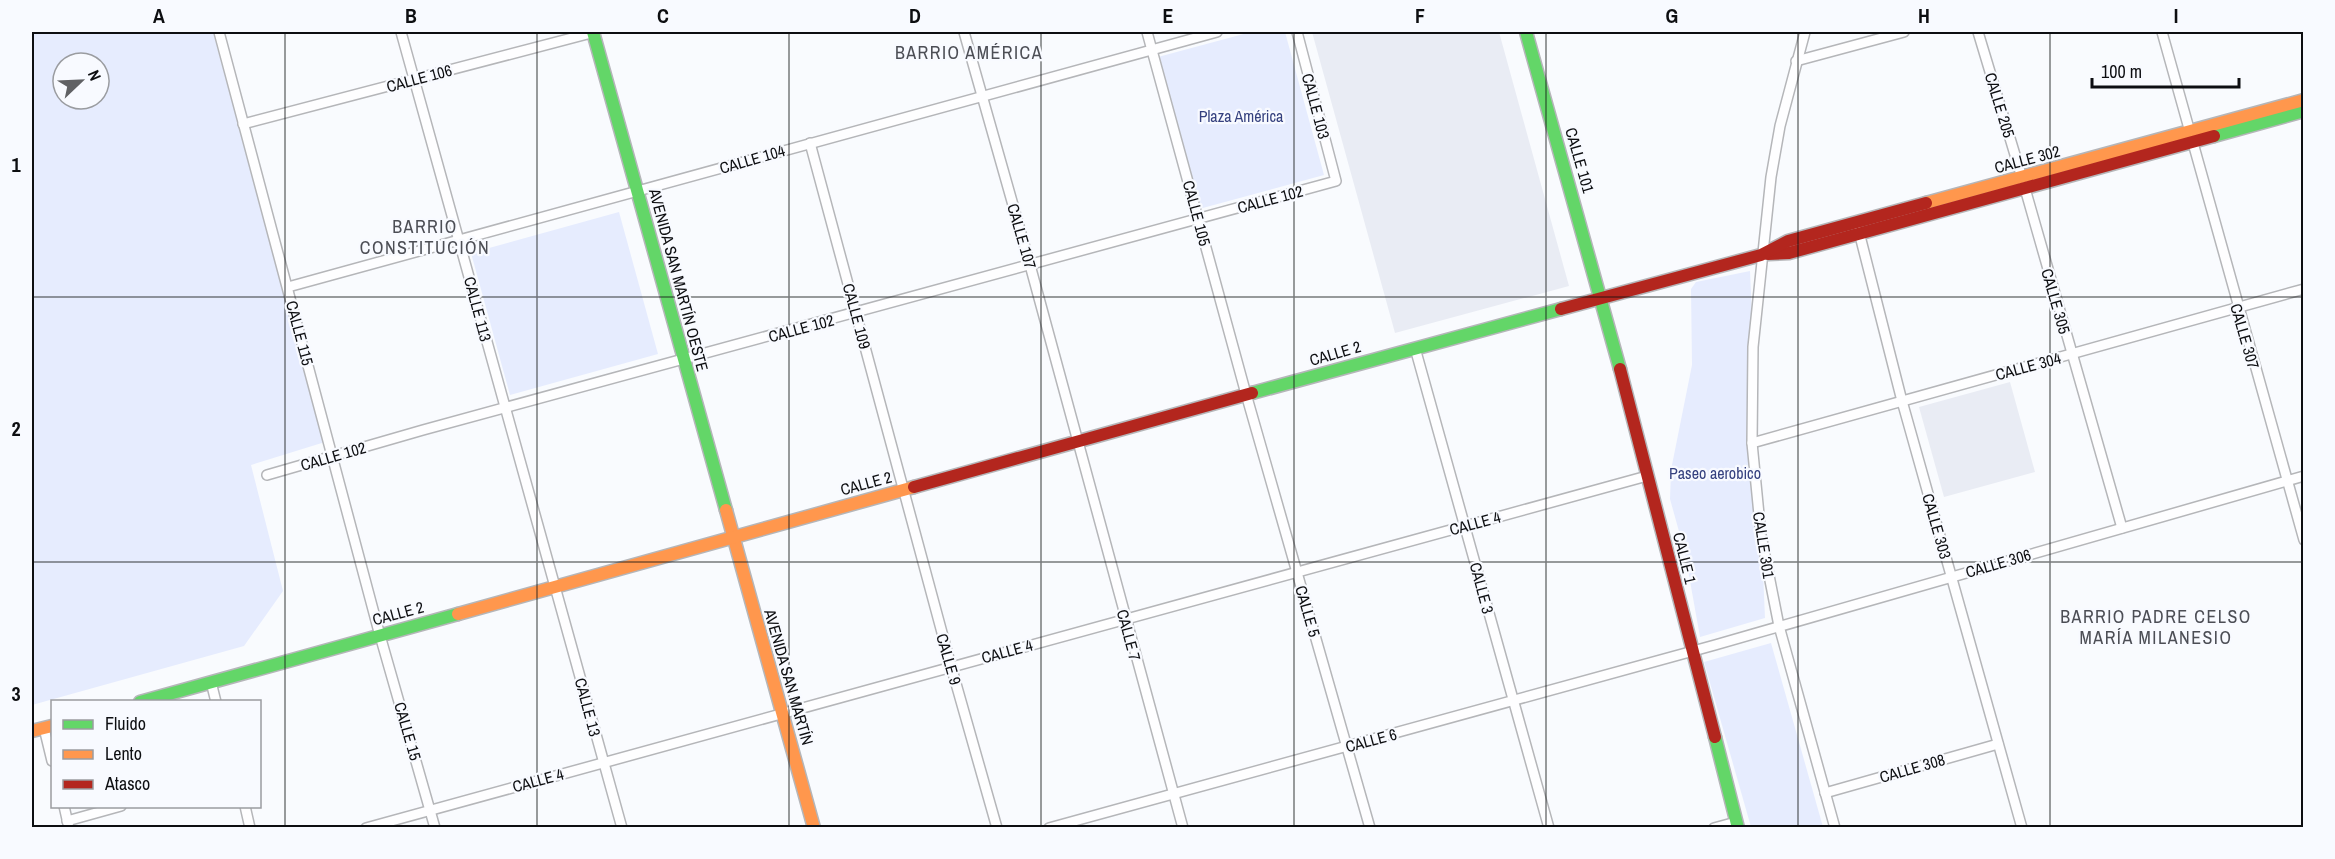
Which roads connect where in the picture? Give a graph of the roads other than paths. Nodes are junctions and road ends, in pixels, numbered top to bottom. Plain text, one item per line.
1 (219, 32) edge
2 (401, 32) edge
3 (594, 32) edge
4 (964, 32) edge
5 (1147, 32) edge
6 (1217, 32) edge
7 (1297, 32) edge
8 (1526, 32) edge
9 (1805, 32) edge
10 (1904, 32) edge
11 (1978, 32) edge
12 (2162, 32) edge
13 (1152, 49) junction
14 (1796, 61) junction
15 (414, 79) junction
16 (982, 95) junction
17 (2304, 100) edge
18 (2304, 111) edge
19 (243, 124) junction
20 (2191, 137) junction
21 (810, 143) junction
22 (1336, 181) joint
23 (2024, 183) junction
24 (637, 191) junction
25 (1198, 218) junction
26 (1858, 228) junction
27 (459, 240) junction
28 (1761, 255) junction
29 (1030, 265) junction
30 (288, 287) junction
31 (2304, 289) edge
32 (1601, 297) junction
33 (2237, 308) junction
34 (856, 313) junction
35 (1415, 348) junction
36 (2071, 354) junction
37 (684, 360) junction
38 (1246, 394) junction
39 (1902, 401) junction
40 (505, 409) junction
41 (1077, 441) junction
42 (1752, 443) junction
43 (333, 455) junction
44 (267, 475) dead end
45 (1647, 476) junction
46 (2304, 476) edge
47 (2286, 481) junction
48 (903, 490) junction
49 (1465, 526) junction
50 (2122, 528) junction
51 (732, 536) junction
52 (2304, 540) edge
53 (1297, 572) junction
54 (1951, 576) junction
55 (555, 586) junction
56 (1125, 620) junction
57 (1779, 626) junction
58 (380, 635) junction
59 (1692, 651) junction
60 (951, 666) junction
61 (211, 682) junction
62 (147, 700) edge
63 (216, 700) edge
64 (1513, 701) junction
65 (782, 712) junction
66 (48, 727) edge
67 (32, 731) edge
68 (1998, 744) junction
69 (1346, 746) junction
70 (51, 752) edge
71 (603, 762) junction
72 (1825, 793) junction
73 (1173, 794) junction
74 (64, 808) edge
75 (118, 808) edge
76 (244, 808) edge
77 (430, 810) junction
78 (68, 824) edge
79 (1737, 825) edge
80 (250, 828) edge
81 (366, 828) edge
82 (435, 828) edge
83 (622, 828) edge
84 (814, 828) edge
85 (998, 828) edge
86 (1049, 828) edge
87 (1183, 828) edge
88 (1370, 828) edge
89 (1549, 828) edge
90 (1714, 828) edge
91 (1835, 828) edge
92 (2022, 828) edge

1 - 19 street, CALLE 115
2 - 15 street, CALLE 113
3 - 15 street, CALLE 106
3 - 24 street, AVENIDA SAN MARTÍN OESTE
4 - 16 street, CALLE 107
5 - 13 street, CALLE 105
6 - 13 street, CALLE 104
7 - 22 street, CALLE 103
8 - 32 street, CALLE 101
9 - 14 street, CALLE 301
10 - 14 street
11 - 23 street, CALLE 205
12 - 20 street, CALLE 307
13 - 16 street, CALLE 104
13 - 25 street, CALLE 105
14 - 28 street, CALLE 301
15 - 19 street, CALLE 106
15 - 27 street, CALLE 113
16 - 21 street, CALLE 104
16 - 29 street, CALLE 107
17 - 20 street, CALLE 302
18 - 20 street, CALLE 302
19 - 30 street, CALLE 115
20 - 23 street, CALLE 302
20 - 33 street, CALLE 307
21 - 24 street, CALLE 104
21 - 34 street, CALLE 109
22 - 25 street, CALLE 102
23 - 26 street, CALLE 302
23 - 36 street, CALLE 305
24 - 27 street, CALLE 104
24 - 37 street, AVENIDA SAN MARTÍN OESTE
25 - 29 street, CALLE 102
25 - 38 street, CALLE 105
26 - 28 street, CALLE 302
26 - 39 street, CALLE 303
27 - 30 street, CALLE 104
27 - 40 street, CALLE 113
28 - 32 street, CALLE 302
28 - 42 street, CALLE 301
29 - 34 street, CALLE 102
29 - 41 street, CALLE 107
30 - 43 street, CALLE 115
31 - 33 street, CALLE 304
32 - 35 street, CALLE 2
32 - 45 street, CALLE 1
33 - 36 street, CALLE 304
33 - 47 street, CALLE 307
34 - 37 street, CALLE 102
34 - 48 street, CALLE 109
35 - 38 street, CALLE 2
35 - 49 street, CALLE 3
36 - 39 street, CALLE 304
36 - 50 street, CALLE 305
37 - 40 street, CALLE 102
37 - 51 street, AVENIDA SAN MARTÍN OESTE
38 - 41 street, CALLE 2
38 - 53 street, CALLE 5
39 - 42 street, CALLE 304
39 - 54 street, CALLE 303
40 - 43 street, CALLE 102
40 - 55 street, CALLE 113
41 - 48 street, CALLE 2
41 - 56 street, CALLE 7
42 - 57 street, CALLE 301
43 - 44 street, CALLE 102
43 - 58 street, CALLE 115
45 - 49 street, CALLE 4
45 - 59 street, CALLE 1
46 - 47 street, CALLE 306
47 - 50 street, CALLE 306
47 - 52 street, CALLE 307
48 - 51 street, CALLE 2
48 - 60 street, CALLE 9
49 - 53 street, CALLE 4
49 - 64 street, CALLE 3
50 - 54 street, CALLE 306
51 - 55 street, CALLE 2
51 - 65 street, AVENIDA SAN MARTÍN
53 - 56 street, CALLE 4
53 - 69 street, CALLE 5
54 - 57 street, CALLE 306
54 - 68 street, CALLE 303
55 - 58 street, CALLE 2
55 - 71 street, CALLE 13
56 - 60 street, CALLE 4
56 - 73 street, CALLE 7
57 - 59 street, CALLE 306
57 - 72 street, CALLE 301
58 - 61 street, CALLE 2
58 - 77 street, CALLE 15
59 - 64 street, CALLE 6
59 - 79 street, CALLE 1
60 - 65 street, CALLE 4
60 - 85 street, CALLE 9
61 - 62 street, CALLE 2
61 - 63 street
64 - 69 street, CALLE 6
64 - 89 street, CALLE 3
65 - 71 street, CALLE 4
65 - 84 street, AVENIDA SAN MARTÍN
66 - 67 street
66 - 70 street
68 - 72 street, CALLE 308
68 - 92 street, CALLE 303
69 - 73 street, CALLE 6
69 - 88 street, CALLE 5
71 - 77 street, CALLE 4
71 - 83 street, CALLE 13
72 - 91 street, CALLE 301
73 - 86 street, CALLE 6
73 - 87 street, CALLE 7
74 - 78 street
75 - 78 street
76 - 80 street
77 - 81 street, CALLE 4
77 - 82 street, CALLE 15
79 - 90 street

